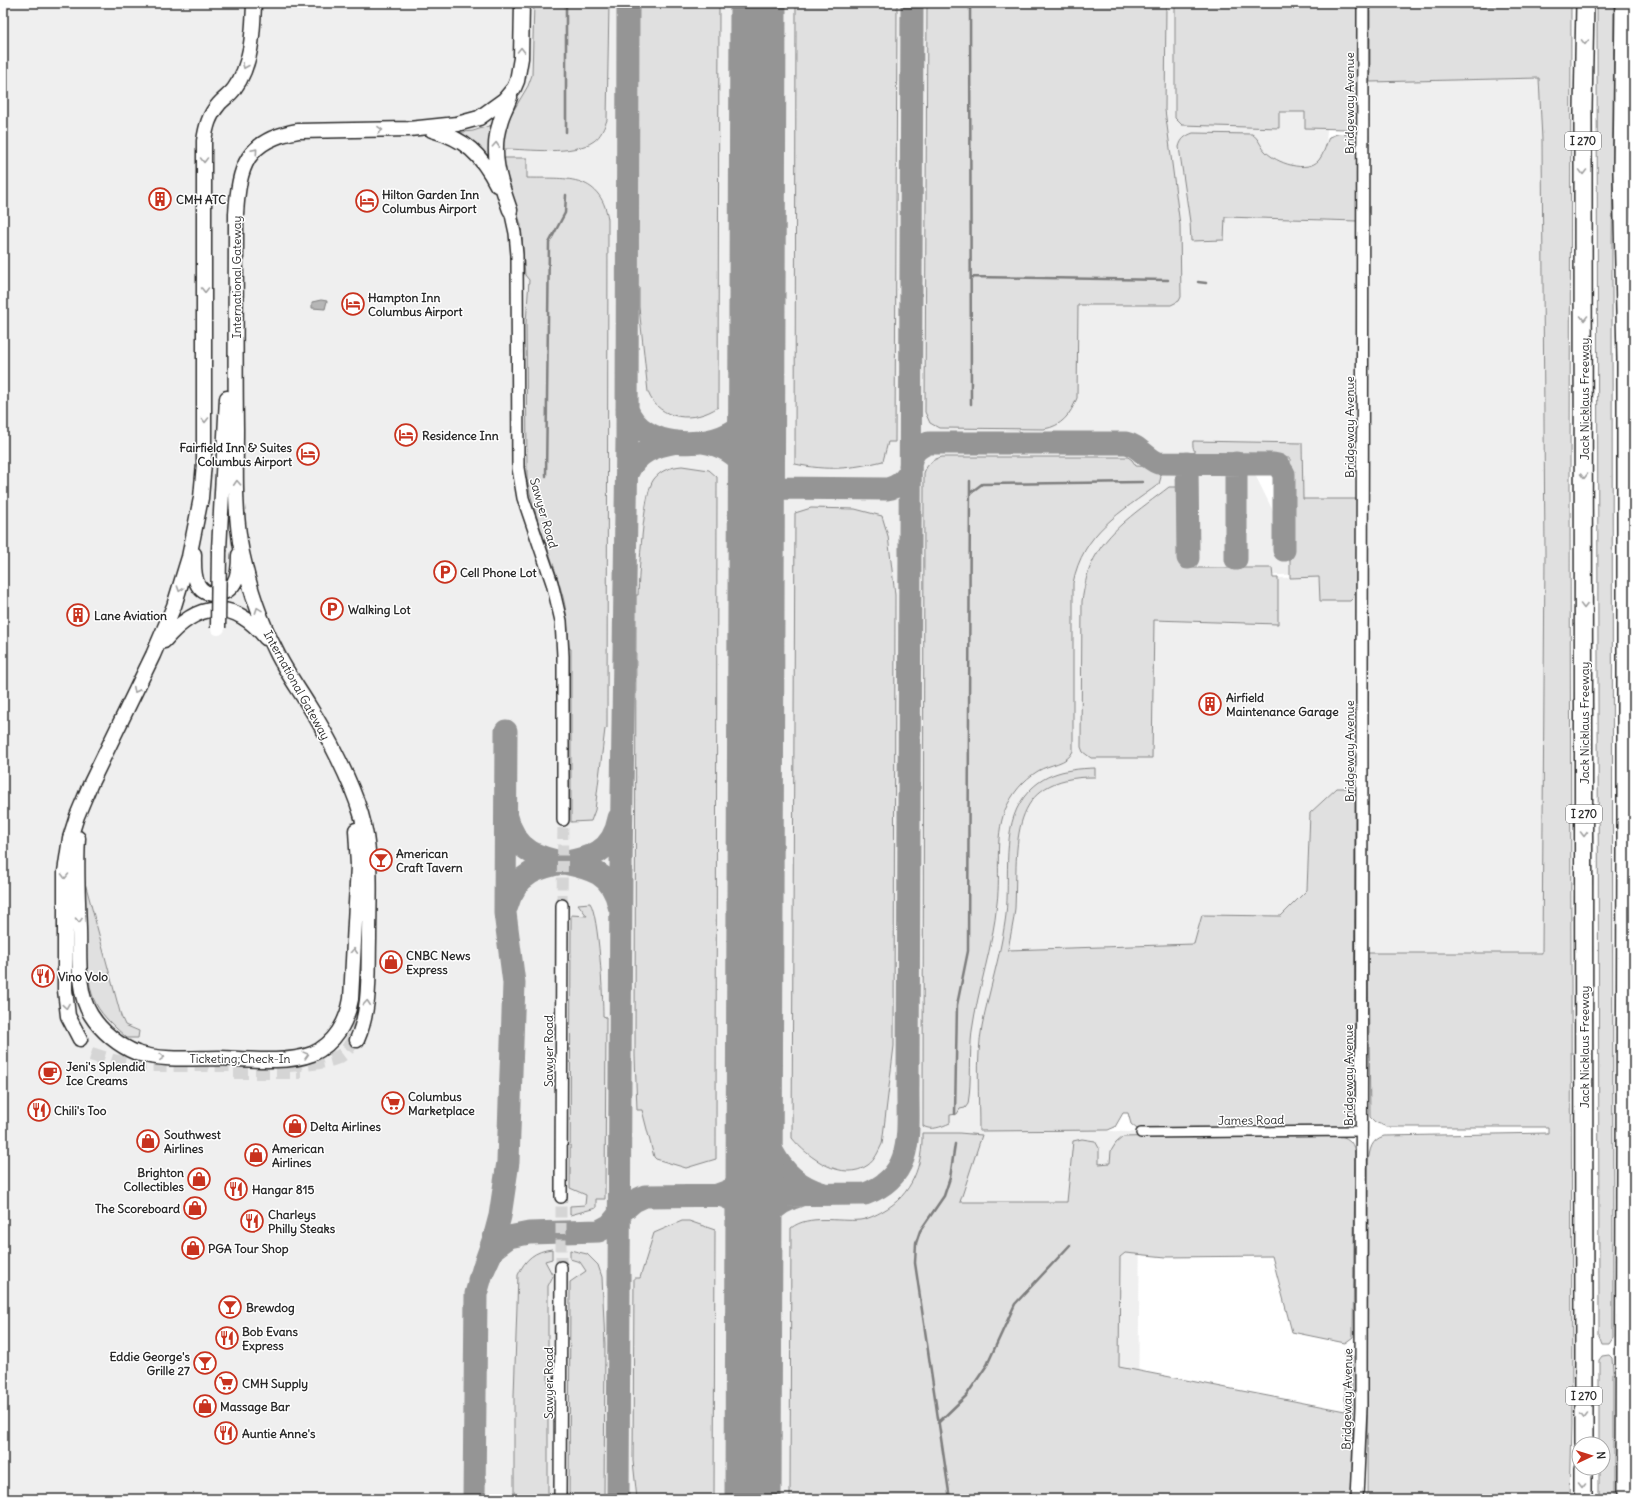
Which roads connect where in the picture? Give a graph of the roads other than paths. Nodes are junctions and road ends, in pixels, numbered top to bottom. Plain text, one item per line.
1 (254, 3) edge
2 (522, 3) edge
3 (1363, 3) edge
4 (1586, 3) edge
5 (1624, 3) edge
6 (514, 88) junction
7 (426, 128) junction
8 (1634, 192) edge
9 (510, 210) junction
10 (1625, 288) junction
11 (236, 323) junction
12 (201, 498) junction
13 (240, 541) junction
14 (218, 628) dead end
15 (276, 651) junction
16 (153, 655) junction
17 (333, 749) junction
18 (90, 785) junction
19 (563, 820) tunnel mouth
20 (562, 905) tunnel mouth
21 (80, 1039) dead end
22 (357, 1040) tunnel mouth
23 (1361, 1131) junction
24 (1141, 1133) dead end
25 (561, 1197) tunnel mouth
26 (561, 1267) tunnel mouth
27 (1584, 1436) edge
28 (1584, 1476) edge
29 (560, 1499) edge
30 (1358, 1499) edge
31 (1584, 1499) edge
32 (1624, 1499) edge

1 -> 12 main road
6 -> 2 main road, International Gateway
3 - 23 street, Bridgeway Avenue
4 -> 27 highway, Jack Nicklaus Freeway / I 270
5 - 10 highway
6 - 7 main road, International Gateway
9 -> 6 main road
7 - 9 main road
11 -> 7 main road, International Gateway
8 - 10 highway
9 - 19 street, Sawyer Road
10 - 32 highway
13 -> 11 main road, International Gateway
11 - 14 main road, bridge
12 - 13 main road
12 -> 16 main road
15 -> 13 main road, International Gateway
15 - 16 main road
15 - 17 main road, International Gateway
16 -> 18 main road
18 -> 17 main road, Ticketing;Check-In
22 -> 17 main road
18 -> 21 main road
20 - 25 street, Sawyer Road
23 - 24 street, James Road
23 - 30 street, Bridgeway Avenue
26 - 29 street, Sawyer Road
28 -> 31 highway

